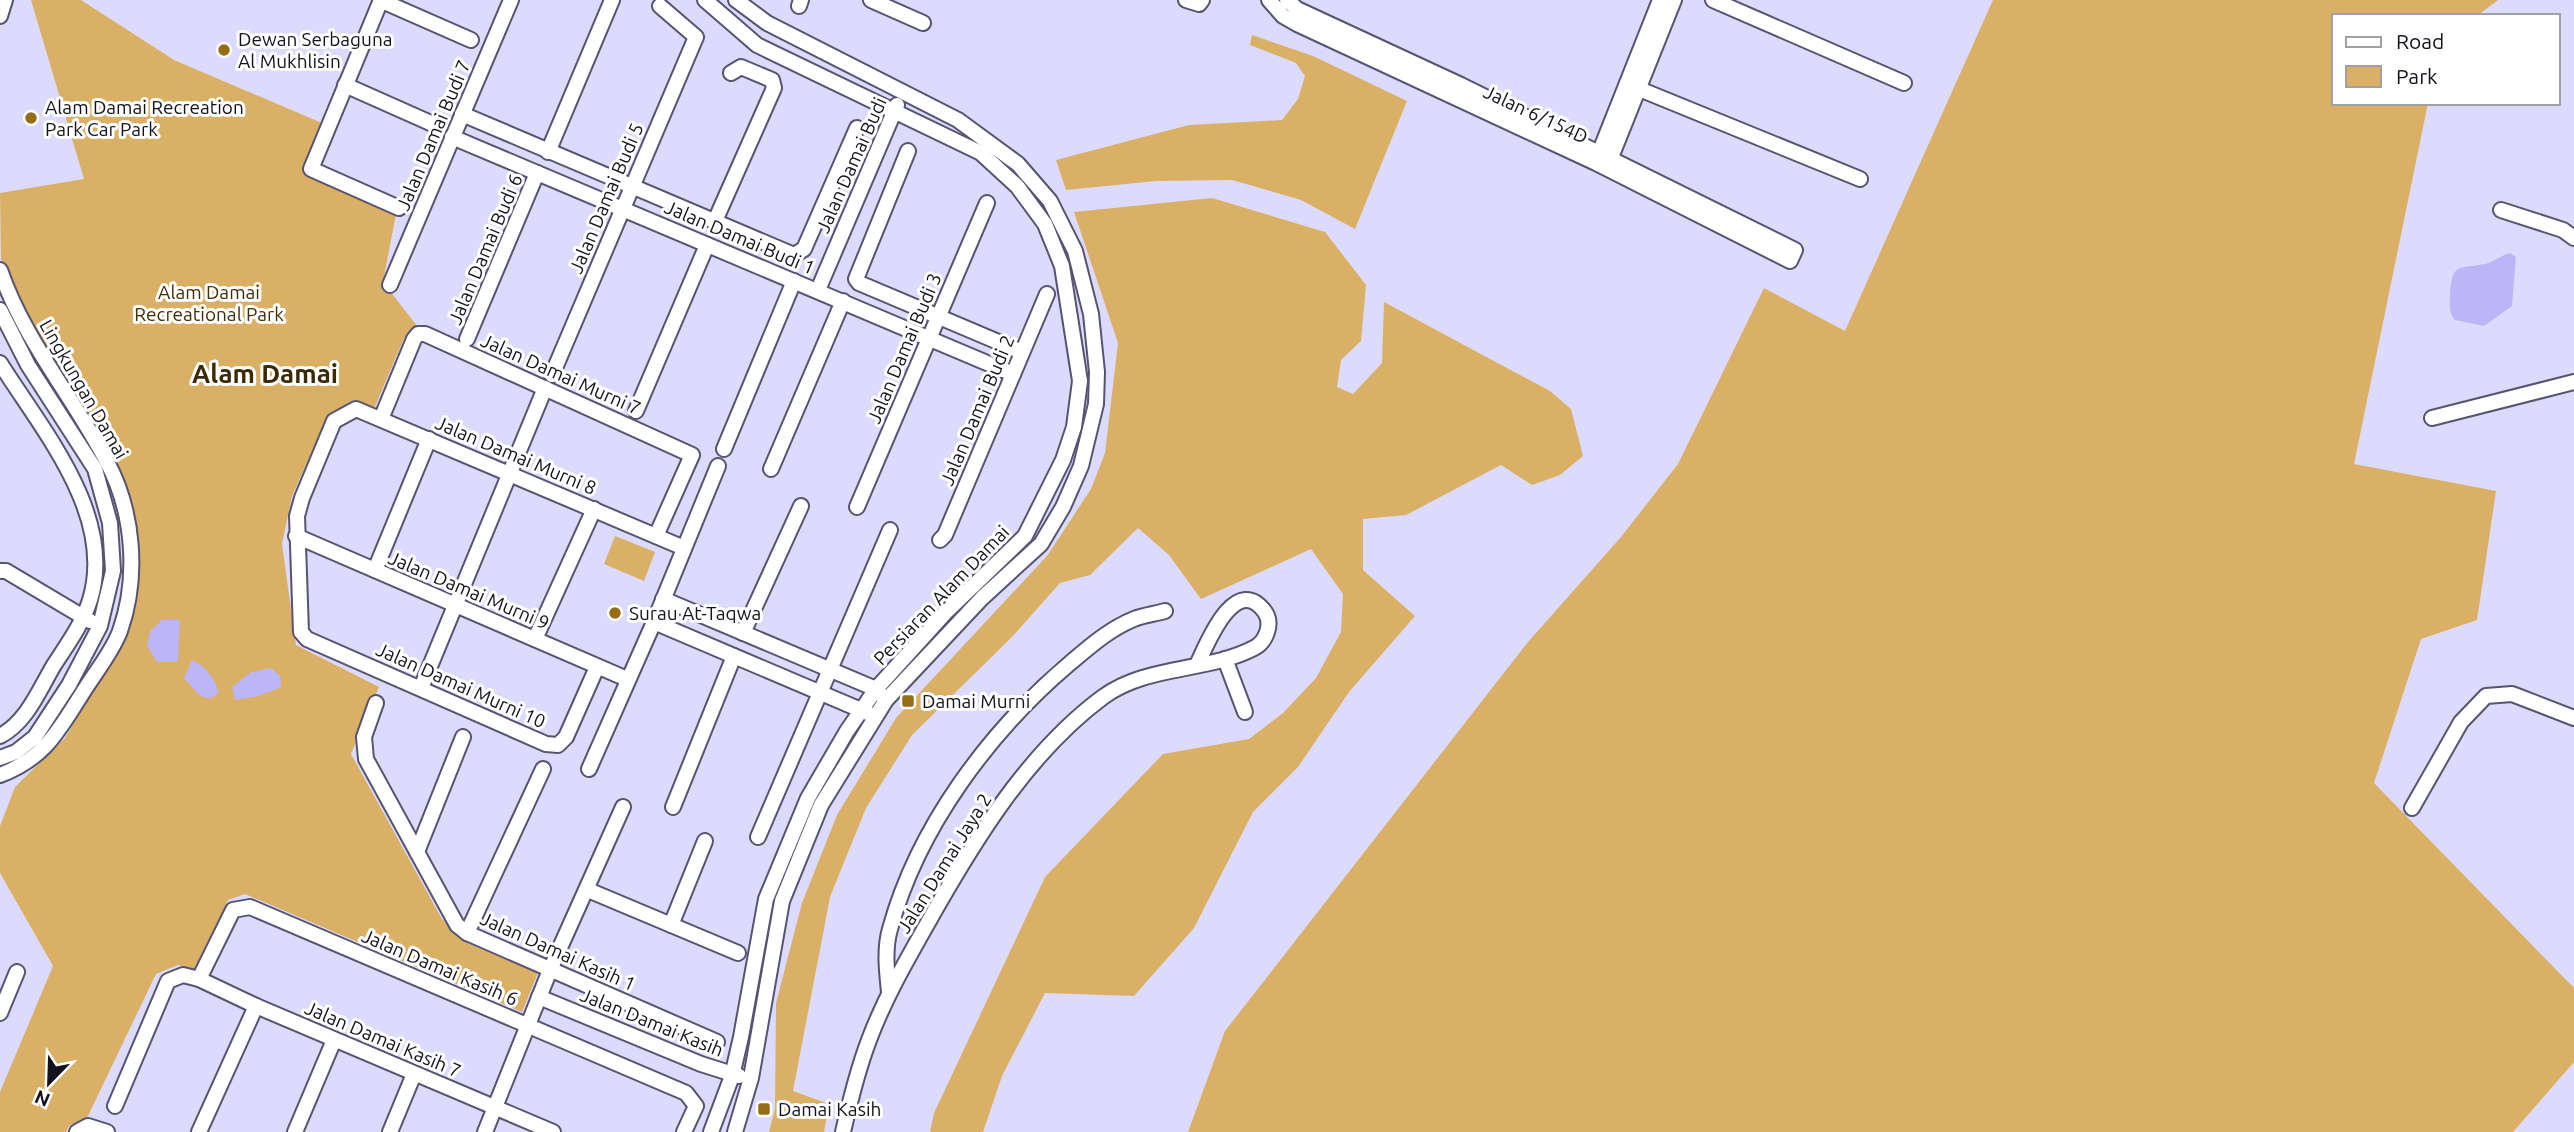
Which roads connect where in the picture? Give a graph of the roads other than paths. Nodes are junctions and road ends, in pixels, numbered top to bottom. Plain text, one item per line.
1 (5, 0) edge
2 (381, 0) edge
3 (511, 0) edge
4 (612, 0) edge
5 (705, 0) edge
6 (736, 0) edge
7 (871, 0) edge
8 (1269, 0) edge
9 (1287, 0) edge
10 (1660, 0) edge
11 (1674, 0) edge
12 (1713, 0) edge
13 (892, 4) edge
14 (660, 6) dead end
15 (0, 16) edge
16 (923, 23) dead end
17 (471, 40) dead end
18 (730, 73) dead end
19 (1904, 83) dead end
20 (345, 85) junction
21 (1632, 87) junction
22 (903, 93) junction
23 (865, 98) junction
24 (894, 111) junction
25 (462, 114) junction
26 (922, 124) junction
27 (435, 125) dead end
28 (858, 128) dead end
29 (883, 135) junction
30 (452, 137) junction
31 (548, 152) junction
32 (908, 152) dead end
33 (1603, 161) junction
34 (537, 173) junction
35 (1860, 179) dead end
36 (631, 187) junction
37 (987, 203) dead end
38 (399, 208) dead end
39 (622, 208) junction
40 (2501, 210) dead end
41 (715, 221) junction
42 (2574, 238) edge
43 (707, 245) junction
44 (1792, 256) dead end
45 (0, 271) edge
46 (794, 281) junction
47 (390, 285) dead end
48 (818, 290) junction
49 (1046, 294) dead end
50 (843, 301) junction
51 (0, 310) edge
52 (939, 317) junction
53 (929, 338) junction
54 (467, 339) dead end
55 (1023, 352) junction
56 (0, 363) edge
57 (1013, 374) junction
58 (549, 381) junction
59 (2574, 382) edge
60 (636, 411) dead end
61 (2432, 418) dead end
62 (381, 419) junction
63 (429, 439) junction
64 (724, 449) dead end
65 (1063, 460) junction
66 (718, 466) dead end
67 (1081, 466) junction
68 (771, 469) dead end
69 (508, 473) junction
70 (801, 506) dead end
71 (857, 507) dead end
72 (594, 509) junction
73 (890, 530) dead end
74 (296, 536) junction
75 (656, 536) junction
76 (940, 540) dead end
77 (684, 548) junction
78 (375, 570) junction
79 (0, 571) edge
80 (663, 599) junction
81 (454, 605) junction
82 (1165, 611) dead end
83 (83, 617) junction
84 (654, 622) junction
85 (716, 622) junction
86 (100, 626) junction
87 (743, 633) junction
88 (535, 639) junction
89 (718, 649) junction
90 (734, 656) junction
91 (1225, 659) junction
92 (1197, 665) junction
93 (597, 667) junction
94 (830, 670) junction
95 (627, 680) junction
96 (421, 688) junction
97 (821, 693) junction
98 (881, 694) junction
99 (376, 703) dead end
100 (1245, 712) dead end
101 (867, 713) junction
102 (2574, 718) edge
103 (0, 736) edge
104 (463, 737) dead end
105 (0, 758) edge
106 (543, 769) dead end
107 (589, 769) dead end
108 (0, 775) edge
109 (623, 807) dead end
110 (673, 807) dead end
111 (2412, 808) dead end
112 (758, 837) dead end
113 (705, 841) dead end
114 (417, 852) junction
115 (588, 890) junction
116 (671, 925) junction
117 (467, 933) junction
118 (738, 953) dead end
119 (550, 970) junction
120 (17, 972) dead end
121 (199, 979) junction
122 (889, 992) junction
123 (539, 997) junction
124 (256, 1006) junction
125 (0, 1013) edge
126 (528, 1026) junction
127 (334, 1040) junction
128 (717, 1042) dead end
129 (414, 1074) junction
130 (732, 1076) junction
131 (751, 1078) junction
132 (115, 1106) dead end
133 (495, 1108) junction
134 (77, 1132) edge
135 (107, 1132) edge
136 (199, 1132) edge
137 (295, 1132) edge
138 (390, 1132) edge
139 (485, 1132) edge
140 (553, 1132) edge
141 (684, 1132) edge
142 (711, 1132) edge
143 (734, 1132) edge
144 (843, 1132) edge

1 - 15 street
2 - 17 street
2 - 20 street
3 - 25 street, Jalan Damai Budi 7
4 - 31 street
5 - 23 street, Persiaran Alam Damai
6 - 22 street, Persiaran Alam Damai
7 - 13 street
8 - 33 street, Jalan 6/154D
9 - 33 street, Jalan 6/154D
10 - 21 street
11 - 21 street
12 - 19 street
13 - 16 street
14 - 36 street, Jalan Damai Budi 5
18 - 41 street
20 - 27 street
20 - 38 street
21 - 33 street
21 - 35 street
22 - 24 street, Jalan Damai Budi
22 - 67 street, Persiaran Alam Damai
23 - 24 street, Persiaran Alam Damai
23 - 29 street
24 - 26 street, Persiaran Alam Damai
24 - 29 street, Jalan Damai Budi
25 - 30 street, Jalan Damai Budi 7
25 - 31 street
26 - 29 street
26 - 65 street, Persiaran Alam Damai
28 - 41 street, Jalan Damai Budi
29 - 48 street, Jalan Damai Budi
30 - 34 street, Jalan Damai Budi 1
30 - 47 street, Jalan Damai Budi 7
31 - 36 street
32 - 52 street
33 - 44 street, Jalan 6/154D
34 - 39 street, Jalan Damai Budi 1
34 - 54 street, Jalan Damai Budi 6
36 - 39 street, Jalan Damai Budi 5
36 - 41 street
37 - 52 street, Jalan Damai Budi 3
39 - 43 street, Jalan Damai Budi 1
39 - 58 street, Jalan Damai Budi 5
40 - 42 street
43 - 46 street, Jalan Damai Budi 1
43 - 60 street
45 - 108 street, Lingkungan Damai
46 - 48 street, Jalan Damai Budi 1
46 - 64 street
48 - 50 street, Jalan Damai Budi 1
49 - 55 street, Jalan Damai Budi 2
50 - 53 street, Jalan Damai Budi 1
50 - 68 street
51 - 86 street, Lingkungan Damai
52 - 53 street, Jalan Damai Budi 3
52 - 55 street
53 - 57 street, Jalan Damai Budi 1
53 - 71 street, Jalan Damai Budi 3
55 - 57 street, Jalan Damai Budi 2
56 - 83 street
57 - 76 street, Jalan Damai Budi 2
58 - 62 street, Jalan Damai Murni 7
58 - 69 street, Jalan Damai Budi 5
58 - 75 street, Jalan Damai Murni 7
59 - 61 street
62 - 63 street, Jalan Damai Murni 8
62 - 74 street, Jalan Damai Murni 8
63 - 69 street, Jalan Damai Murni 8
63 - 78 street
65 - 67 street
65 - 98 street, Persiaran Alam Damai
66 - 77 street
67 - 98 street, Persiaran Alam Damai
69 - 72 street, Jalan Damai Murni 8
69 - 81 street, Jalan Damai Budi 5
70 - 87 street
72 - 75 street, Jalan Damai Murni 8
72 - 88 street
73 - 94 street
74 - 78 street, Jalan Damai Murni 9
74 - 96 street, Jalan Damai Murni 10
75 - 77 street, Jalan Damai Murni 8
77 - 80 street
78 - 81 street, Jalan Damai Murni 9
79 - 83 street
80 - 84 street
80 - 85 street
81 - 88 street, Jalan Damai Murni 9
81 - 96 street, Jalan Damai Budi 5
82 - 122 street
83 - 86 street
83 - 103 street
84 - 89 street
84 - 95 street
85 - 87 street
85 - 89 street
86 - 105 street, Lingkungan Damai
87 - 94 street
88 - 93 street, Jalan Damai Murni 9
89 - 90 street
90 - 97 street
90 - 110 street
91 - 92 street, Jalan Damai Jaya 2
91 - 92 street, Jalan Damai Jaya 2
91 - 100 street
92 - 122 street, Jalan Damai Jaya 2
93 - 95 street, Jalan Damai Murni 9
93 - 96 street, Jalan Damai Murni 10
94 - 97 street
94 - 98 street
95 - 107 street
97 - 101 street
97 - 112 street
98 - 101 street, Persiaran Alam Damai
99 - 114 street, Jalan Damai Kasih 1
101 - 130 street, Persiaran Alam Damai
101 - 131 street, Persiaran Alam Damai
102 - 111 street
104 - 114 street
106 - 117 street
109 - 115 street
113 - 116 street
114 - 117 street, Jalan Damai Kasih 1
115 - 116 street
115 - 119 street
116 - 118 street
117 - 119 street, Jalan Damai Kasih 1
119 - 123 street
119 - 128 street, Jalan Damai Kasih 1
120 - 125 street
121 - 124 street, Jalan Damai Kasih 7
121 - 126 street, Jalan Damai Kasih 6
121 - 132 street
122 - 144 street, Jalan Damai Jaya 2
123 - 126 street
123 - 130 street, Jalan Damai Kasih
124 - 127 street, Jalan Damai Kasih 7
124 - 136 street
126 - 133 street
126 - 141 street, Jalan Damai Kasih 6
127 - 129 street, Jalan Damai Kasih 7
127 - 137 street
129 - 133 street, Jalan Damai Kasih 7
129 - 138 street
130 - 131 street, Jalan Damai Kasih
130 - 142 street, Persiaran Alam Damai
131 - 143 street, Persiaran Alam Damai
133 - 139 street
133 - 140 street, Jalan Damai Kasih 7
134 - 135 street

